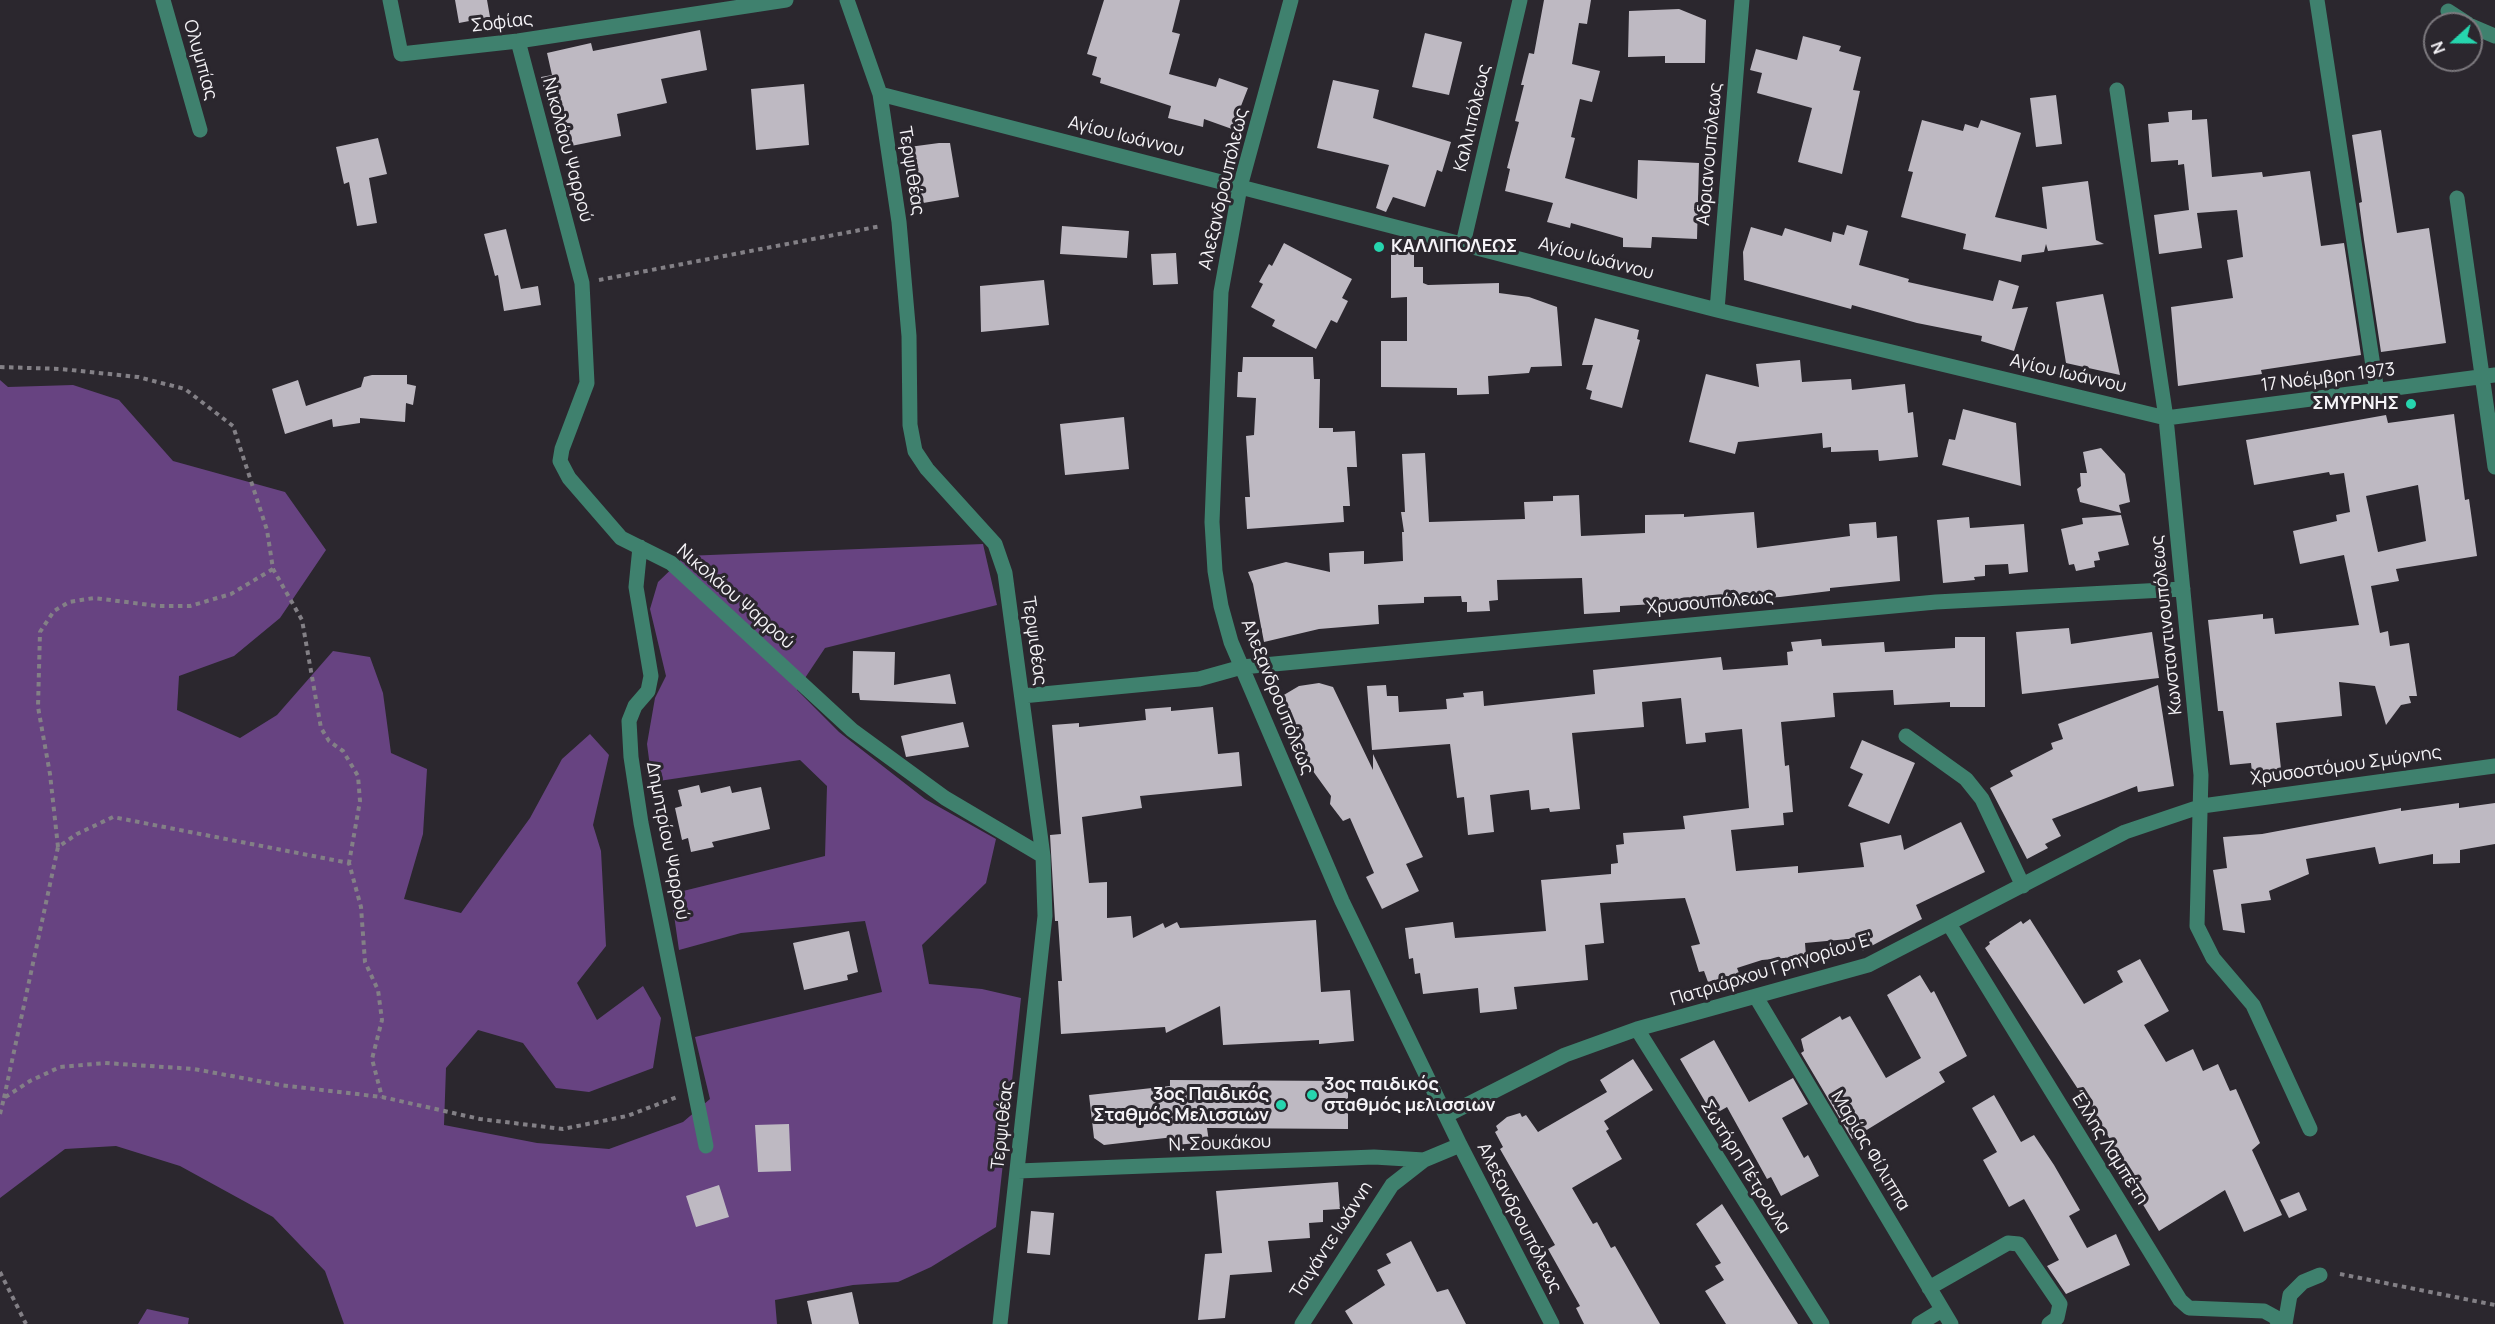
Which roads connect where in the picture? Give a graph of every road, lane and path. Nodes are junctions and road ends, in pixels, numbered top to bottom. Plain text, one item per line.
1 (163, 0) edge
2 (390, 0) edge
3 (786, 0) edge
4 (847, 0) edge
5 (1292, 0) edge
6 (1520, 0) edge
7 (1742, 0) edge
8 (2317, 0) edge
9 (518, 41) junction
10 (2117, 90) dead end
11 (880, 94) junction
12 (200, 130) dead end
13 (1240, 187) junction
14 (2457, 198) dead end
15 (899, 222) junction
16 (1463, 244) junction
17 (582, 283) junction
18 (1717, 310) junction
19 (0, 367) edge
20 (2488, 376) edge
21 (2377, 392) junction
22 (2166, 417) junction
23 (2495, 467) edge
24 (640, 547) junction
25 (273, 569) junction
26 (2183, 589) junction
27 (1242, 667) junction
28 (1022, 696) junction
29 (1906, 736) dead end
30 (2495, 766) edge
31 (2202, 806) junction
32 (58, 847) junction
33 (1043, 856) junction
34 (349, 863) junction
35 (2023, 886) junction
36 (1949, 924) junction
37 (1756, 997) junction
38 (1637, 1029) junction
39 (697, 1089) junction
40 (382, 1097) junction
41 (3, 1098) junction
42 (0, 1114) edge
43 (1447, 1115) junction
44 (2310, 1129) dead end
45 (1460, 1145) junction
46 (706, 1146) dead end
47 (1425, 1160) junction
48 (1018, 1171) junction
49 (0, 1272) edge
50 (2320, 1275) joint
51 (1929, 1288) junction
52 (2495, 1305) edge
53 (1942, 1310) junction
54 (26, 1324) edge
55 (1000, 1324) edge
56 (1302, 1324) edge
57 (1552, 1324) edge
58 (1822, 1324) edge
59 (1919, 1324) edge
60 (1951, 1324) edge
61 (2049, 1324) edge
62 (2279, 1324) edge
63 (2285, 1324) edge

1 - 12 street, Ολυμπίας
2 - 9 street, Σοφίας
3 - 9 street, Σοφίας
4 - 11 street, Τερψιθέας
5 - 13 street, Αλεξανδρουπόλεως
6 - 16 street, Καλλιπόλεως
7 - 18 street, Αδριανουπόλεως
8 - 21 street
9 - 17 street, Νικολάου Ψαρρού
10 - 22 street, Κωνσταντινουπόλεως
11 - 13 street, Αγίου Ιωάννου
11 - 15 street, Τερψιθέας
13 - 16 street, Αγίου Ιωάννου
13 - 27 street, Αλεξανδρουπόλεως
14 - 20 street
15 - 17 path
15 - 28 street, Τερψιθέας
16 - 18 street, Αγίου Ιωάννου
17 - 24 street, Νικολάου Ψαρρού
18 - 22 street, Αγίου Ιωάννου
19 - 25 path
20 - 21 street, 17 Νοέμβρη 1973
20 - 23 street
21 - 22 street, 17 Νοέμβρη 1973
22 - 26 street, Κωνσταντινουπόλεως
24 - 33 street, Νικολάου Ψαρρού
24 - 39 street, Δημητρίου Ψαρρού
25 - 32 path
25 - 34 path
26 - 27 street, Χρυσουπόλεως
26 - 31 street, Κωνσταντινουπόλεως
27 - 28 street, Χρυσουπόλεως
27 - 43 street, Αλεξανδρουπόλεως
28 - 33 street, Τερψιθέας
29 - 35 street
30 - 31 street, Χρυσοστόμου Σμύρνης
31 - 35 street, Πατριάρχου Γρηγορίου Ε'
31 - 44 street, Κωνσταντινουπόλεως
32 - 34 path
32 - 41 path
33 - 48 street, Τερψιθέας
34 - 40 path
35 - 36 street, Πατριάρχου Γρηγορίου Ε'
36 - 37 street, Πατριάρχου Γρηγορίου Ε'
36 - 62 street, Έλλης Λαμπέτη
37 - 38 street, Πατριάρχου Γρηγορίου Ε'
37 - 51 street, Μαρίας Φίλιππα
38 - 43 street, Πατριάρχου Γρηγορίου Ε'
38 - 58 street, Σωτήρη Πέτρουλα
39 - 40 path
39 - 46 street, Δημητρίου Ψαρρού
40 - 41 path
41 - 42 path
43 - 45 street, Αλεξανδρουπόλεως
45 - 47 street, Τσιγάντε Ιωάννη
45 - 57 street, Αλεξανδρουπόλεως
47 - 48 street, Ν. Σουκάκου
47 - 56 street, Τσιγάντε Ιωάννη
48 - 55 street, Τερψιθέας
49 - 54 path
50 - 52 path
50 - 63 street
51 - 53 street, Μαρίας Φίλιππα
51 - 61 street
53 - 59 street
53 - 60 street, Μαρίας Φίλιππα

